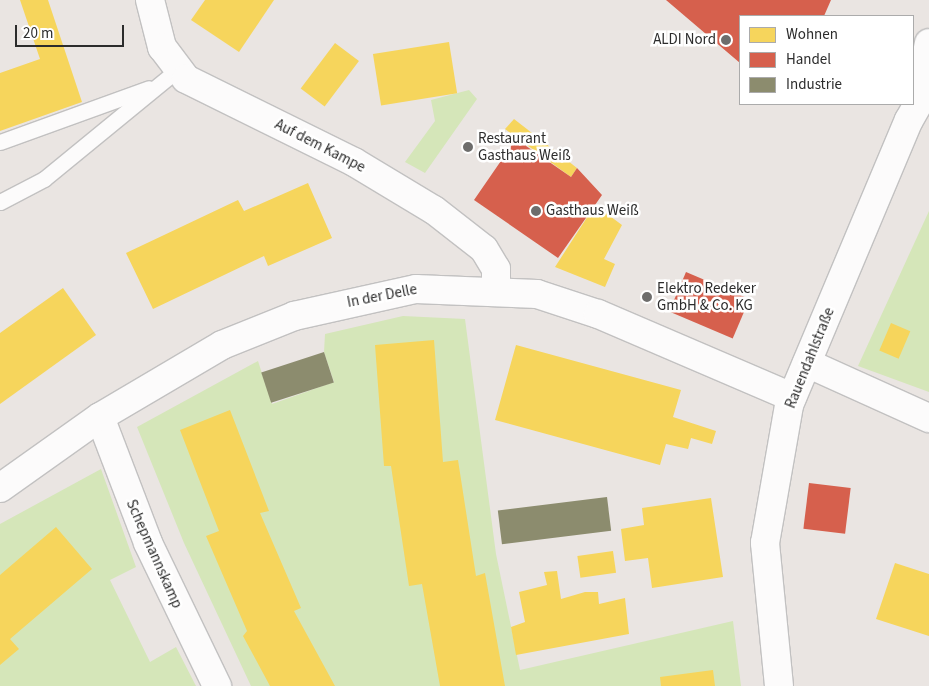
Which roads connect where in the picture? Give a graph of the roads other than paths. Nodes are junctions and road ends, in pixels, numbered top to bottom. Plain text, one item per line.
1 (150, 0) edge
2 (929, 43) edge
3 (168, 77) junction
4 (923, 95) edge
5 (0, 142) edge
6 (0, 202) edge
7 (496, 290) junction
8 (807, 363) junction
9 (792, 397) junction
10 (100, 417) junction
11 (929, 418) edge
12 (0, 488) edge
13 (218, 686) edge
14 (779, 686) edge

1 - 3 street, Auf dem Kampe
2 - 4 street, Rauendahlstraße
3 - 5 lane
3 - 6 lane
3 - 7 street, Auf dem Kampe
4 - 8 street, Rauendahlstraße
7 - 9 street, In der Delle
7 - 10 street, In der Delle
8 - 9 street, Rauendahlstraße
8 - 11 street
9 - 14 street, Rauendahlstraße
10 - 12 street, In der Delle
10 - 13 street, Schepmannskamp

